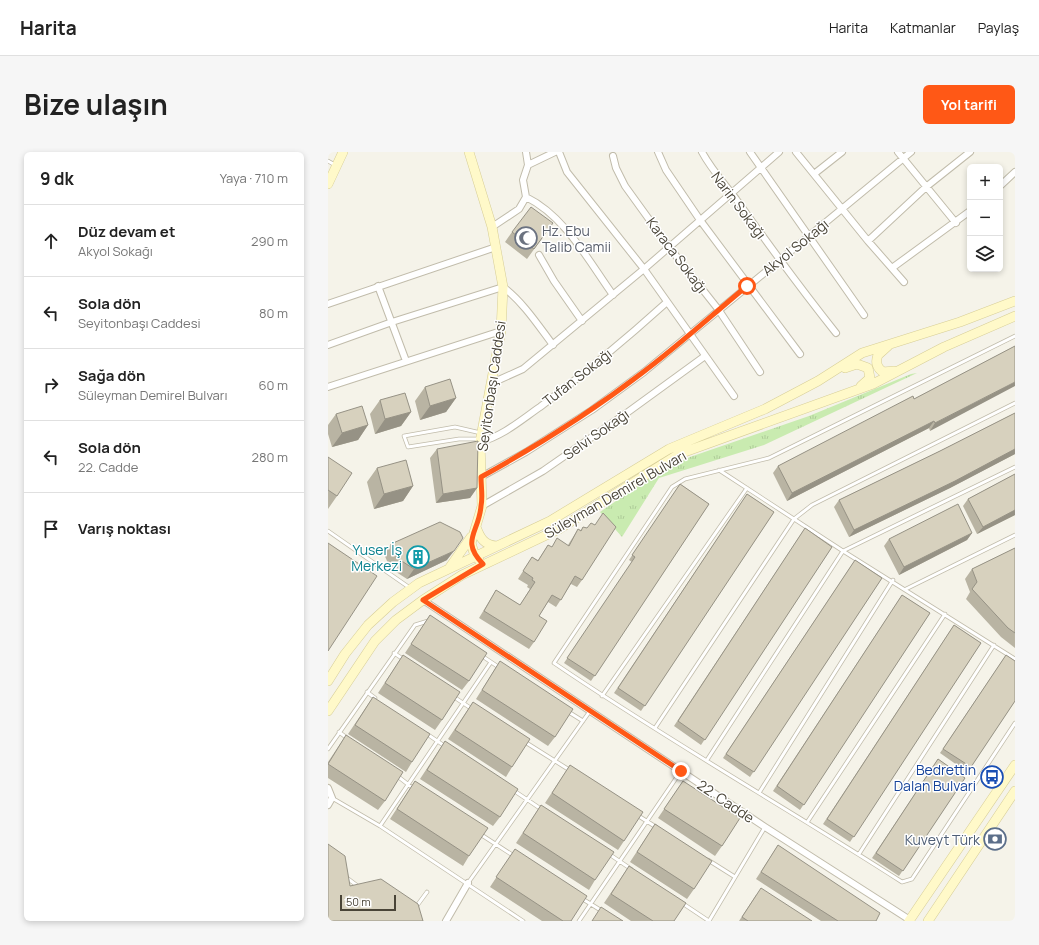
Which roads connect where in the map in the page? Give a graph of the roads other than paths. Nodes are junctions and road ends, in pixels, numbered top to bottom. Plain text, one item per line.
1 (343, 152) edge
2 (469, 152) edge
3 (526, 152) edge
4 (555, 152) edge
5 (559, 152) edge
6 (658, 152) edge
7 (702, 152) edge
8 (750, 152) edge
9 (779, 152) edge
10 (796, 152) edge
11 (842, 152) edge
12 (898, 152) edge
13 (911, 152) edge
14 (970, 152) edge
15 (613, 156) dead end
16 (903, 158) junction
17 (332, 164) edge
18 (528, 165) junction
19 (760, 168) junction
20 (1015, 172) edge
21 (814, 174) junction
22 (1003, 183) edge
23 (328, 184) edge
24 (926, 187) junction
25 (732, 193) junction
26 (526, 197) junction
27 (841, 209) junction
28 (967, 214) edge
29 (700, 220) junction
30 (956, 223) junction
31 (492, 226) junction
32 (809, 235) junction
33 (868, 241) junction
34 (496, 247) junction
35 (669, 247) junction
36 (539, 255) dead end
37 (779, 259) junction
38 (892, 268) junction
39 (644, 269) junction
40 (904, 282) dead end
41 (378, 286) junction
42 (747, 286) junction
43 (503, 287) junction
44 (613, 295) junction
45 (1015, 301) edge
46 (667, 302) junction
47 (328, 304) edge
48 (718, 310) junction
49 (864, 315) dead end
50 (1015, 316) edge
51 (582, 321) junction
52 (392, 322) junction
53 (501, 330) junction
54 (690, 333) junction
55 (836, 333) dead end
56 (1015, 336) edge
57 (898, 341) junction
58 (328, 345) edge
59 (553, 345) junction
60 (800, 354) dead end
61 (706, 356) junction
62 (406, 361) junction
63 (907, 366) junction
64 (760, 372) dead end
65 (835, 372) junction
66 (492, 383) junction
67 (328, 387) edge
68 (843, 394) junction
69 (734, 396) dead end
70 (1015, 403) edge
71 (481, 438) junction
72 (1015, 467) edge
73 (719, 470) junction
74 (481, 477) junction
75 (747, 488) junction
76 (482, 506) junction
77 (794, 519) junction
78 (476, 527) junction
79 (328, 531) edge
80 (1015, 535) edge
81 (497, 546) junction
82 (843, 551) junction
83 (475, 556) junction
84 (483, 564) junction
85 (449, 568) junction
86 (893, 580) junction
87 (411, 589) junction
88 (906, 589) junction
89 (423, 600) junction
90 (945, 614) junction
91 (434, 624) edge
92 (994, 645) junction
93 (394, 653) junction
94 (478, 653) edge
95 (1015, 659) edge
96 (407, 662) edge
97 (491, 662) junction
98 (504, 670) edge
99 (328, 681) edge
100 (367, 692) junction
101 (450, 694) edge
102 (602, 696) junction
103 (380, 701) edge
104 (462, 703) junction
105 (563, 709) edge
106 (328, 711) edge
107 (476, 711) edge
108 (590, 711) junction
109 (583, 721) junction
110 (1015, 723) edge
111 (655, 728) junction
112 (339, 732) junction
113 (424, 732) edge
114 (522, 740) edge
115 (351, 741) edge
116 (437, 741) junction
117 (328, 749) edge
118 (450, 749) edge
119 (555, 760) junction
120 (707, 760) junction
121 (1015, 765) edge
122 (389, 770) edge
123 (681, 771) junction
124 (574, 773) edge
125 (408, 784) junction
126 (508, 787) edge
127 (328, 788) edge
128 (1015, 792) edge
129 (420, 793) edge
130 (759, 793) junction
131 (527, 799) junction
132 (329, 803) edge
133 (547, 812) edge
134 (633, 813) edge
135 (646, 821) junction
136 (808, 821) junction
137 (380, 826) junction
138 (765, 827) junction
139 (659, 829) edge
140 (476, 831) edge
141 (495, 844) junction
142 (606, 852) edge
143 (859, 854) junction
144 (703, 857) edge
145 (520, 860) edge
146 (619, 861) junction
147 (632, 870) edge
148 (341, 874) edge
149 (735, 877) junction
150 (468, 883) junction
151 (360, 888) edge
152 (427, 892) dead end
153 (578, 896) edge
154 (677, 900) edge
155 (591, 904) junction
156 (412, 911) edge
157 (604, 912) edge
158 (446, 921) edge
159 (523, 921) edge
160 (579, 921) edge
161 (709, 921) edge
162 (910, 921) edge
163 (928, 921) edge

1 - 17 main road
2 - 31 main road, Seyitonbaşı Caddesi
3 - 18 street
4 - 18 street
5 - 39 street
6 - 29 street
7 - 25 street, Narin Sokağı
8 - 19 street
9 - 19 street
10 - 21 street
11 - 21 street
12 - 16 street
13 - 16 street, Akyol Sokağı
14 - 24 street
15 - 35 street, Karaca Sokağı
16 - 24 street
16 - 27 street, Akyol Sokağı
17 - 23 main road
18 - 26 street
19 - 25 street
19 - 32 street
20 - 22 street
21 - 27 street
24 - 30 street
24 - 33 street
25 - 29 street
25 - 37 street, Narin Sokağı
26 - 31 street
26 - 44 street
27 - 32 street, Akyol Sokağı
27 - 33 street
28 - 30 street
29 - 35 street
29 - 42 street
30 - 38 street
31 - 34 main road, Seyitonbaşı Caddesi
32 - 37 street, Akyol Sokağı
32 - 49 street
33 - 38 street
34 - 41 street
34 - 43 main road, Seyitonbaşı Caddesi
35 - 39 street
35 - 48 street, Karaca Sokağı
36 - 51 street
37 - 42 street, Akyol Sokağı
37 - 55 street, Narin Sokağı
38 - 40 street
39 - 44 street
39 - 46 street
41 - 47 street
41 - 52 street
42 - 48 street, Akyol Sokağı
42 - 60 street
43 - 52 street
43 - 53 main road, Seyitonbaşı Caddesi
43 - 59 street
44 - 51 street
45 - 57 main road, Süleyman Demirel Bulvarı
46 - 54 street
46 - 71 street, Tufan Sokağı
48 - 54 street, Akyol Sokağı
48 - 64 street, Karaca Sokağı
50 - 63 main road, Süleyman Demirel Bulvarı
51 - 59 street
52 - 58 street
52 - 62 street
53 - 62 street
53 - 66 main road, Seyitonbaşı Caddesi
54 - 61 street
54 - 74 street, Akyol Sokağı
56 - 73 lane
57 - 63 main road
57 - 65 main road, Süleyman Demirel Bulvarı
59 - 66 street
61 - 69 street
61 - 76 street, Selvi Sokağı
62 - 67 street
63 - 68 main road, Süleyman Demirel Bulvarı
65 - 68 main road
65 - 81 main road, Süleyman Demirel Bulvarı
66 - 71 main road, Seyitonbaşı Caddesi
68 - 84 main road, Süleyman Demirel Bulvarı
70 - 77 lane
71 - 71 lane
71 - 74 main road, Seyitonbaşı Caddesi
72 - 82 lane
73 - 75 lane
73 - 102 lane
74 - 76 main road, Seyitonbaşı Caddesi
75 - 77 lane
75 - 102 lane
76 - 78 main road, Seyitonbaşı Caddesi
77 - 82 lane
77 - 111 lane
78 - 81 main road
78 - 83 main road, Seyitonbaşı Caddesi
78 - 85 main road, Seyitonbaşı Caddesi
79 - 87 lane
80 - 88 lane
81 - 83 main road, Süleyman Demirel Bulvarı
82 - 86 lane
82 - 120 lane
83 - 84 main road
83 - 85 main road, Süleyman Demirel Bulvarı
84 - 89 main road, Süleyman Demirel Bulvarı
85 - 87 main road, Süleyman Demirel Bulvarı
86 - 88 lane
86 - 130 lane
87 - 99 main road, Süleyman Demirel Bulvarı
88 - 90 lane
89 - 106 main road, Süleyman Demirel Bulvarı
89 - 108 street, 22. Cadde
90 - 92 lane
90 - 136 lane
91 - 93 lane
92 - 95 lane
92 - 143 lane
93 - 96 lane
93 - 100 lane
94 - 97 lane
97 - 98 lane
97 - 104 lane
100 - 103 lane
100 - 112 lane
101 - 104 lane
102 - 111 lane
104 - 107 lane
104 - 116 lane
105 - 109 lane
108 - 109 lane
108 - 123 street, 22. Cadde
109 - 119 lane
110 - 143 lane
111 - 120 lane
112 - 115 lane
112 - 117 lane
113 - 116 lane
114 - 119 lane
116 - 118 lane
116 - 125 lane
119 - 124 lane
119 - 131 lane
120 - 130 lane
121 - 162 main road
122 - 125 lane
123 - 135 lane
123 - 138 street, 22. Cadde
125 - 129 lane
125 - 137 lane
126 - 131 lane
127 - 132 street
128 - 163 main road
130 - 136 lane
131 - 133 lane
131 - 141 lane
132 - 137 lane
134 - 135 lane
135 - 139 lane
135 - 146 lane
136 - 143 lane
137 - 150 lane
138 - 149 lane
138 - 162 street, 22. Cadde
140 - 141 lane
141 - 145 lane
141 - 150 lane
142 - 146 lane
144 - 149 lane
146 - 147 lane
146 - 155 lane
148 - 151 lane
149 - 161 lane
150 - 158 street
150 - 159 lane
152 - 156 lane
153 - 155 lane
154 - 161 lane
155 - 157 lane
155 - 160 lane

